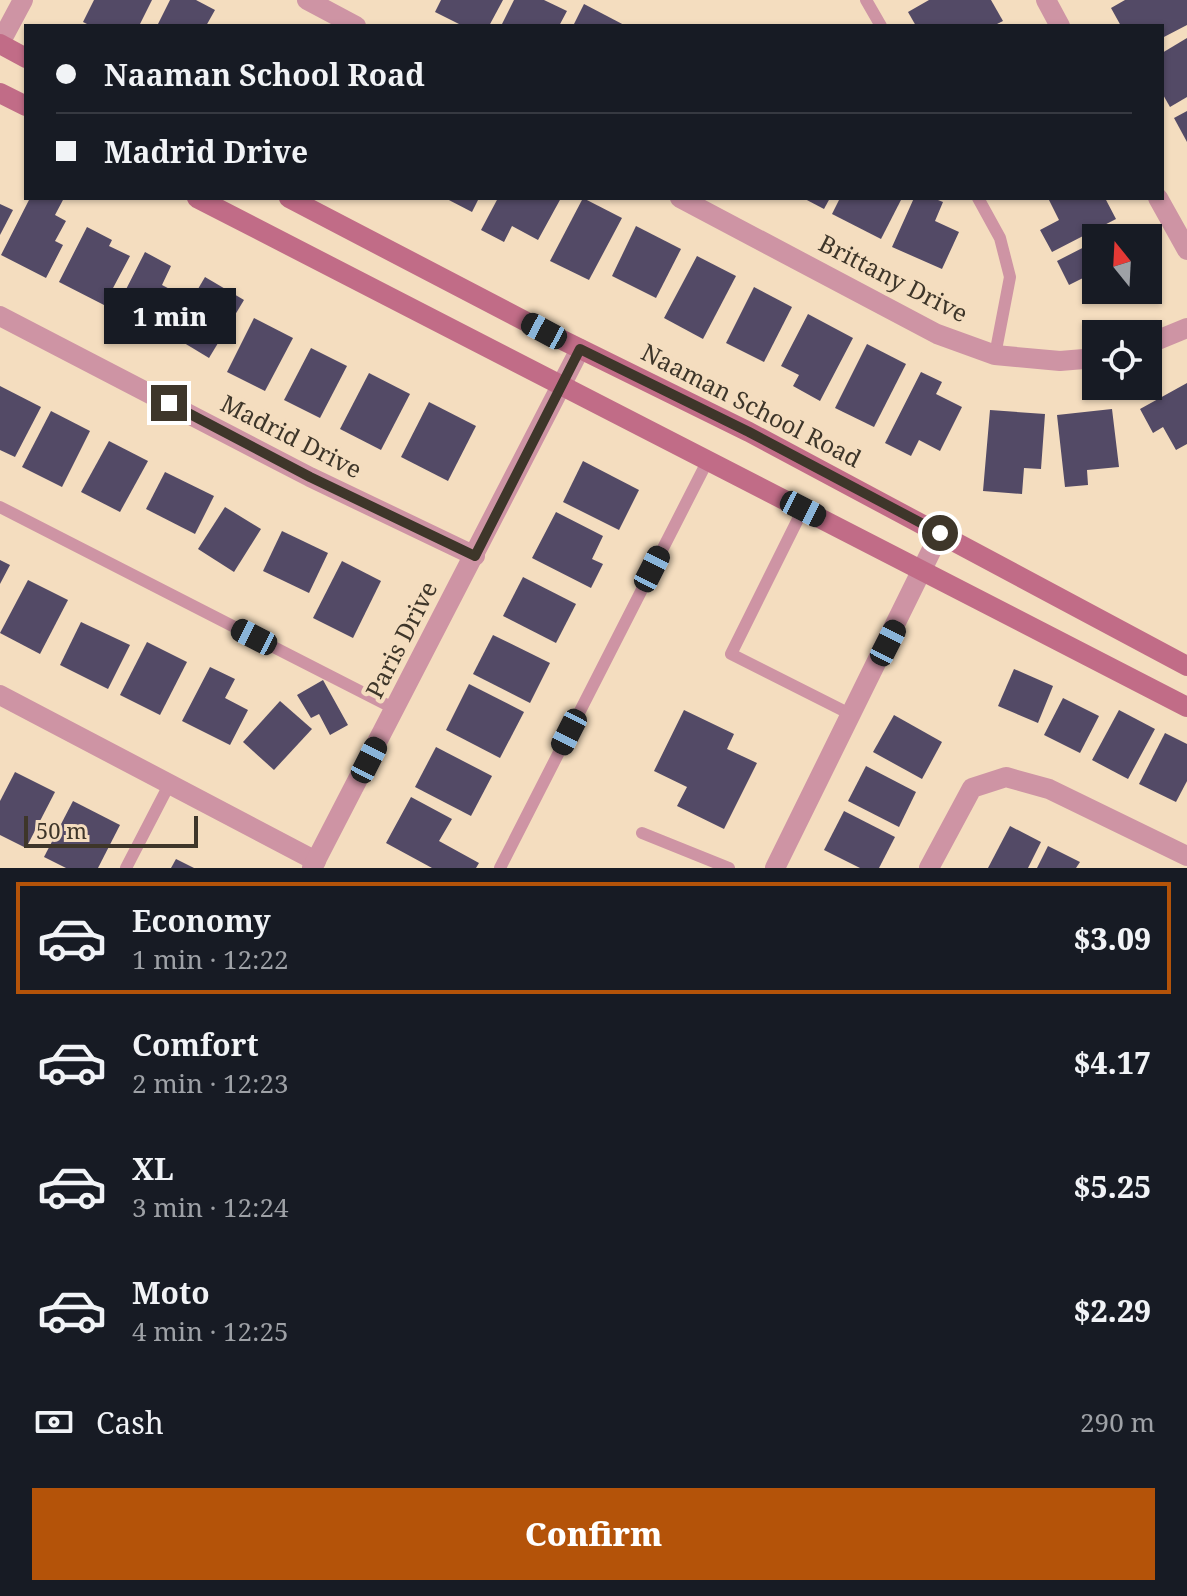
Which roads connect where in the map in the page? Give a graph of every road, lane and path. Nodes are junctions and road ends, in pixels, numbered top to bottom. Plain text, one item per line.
1 (23, 0) edge
2 (307, 0) edge
3 (866, 0) edge
4 (1046, 0) edge
5 (352, 24) edge
6 (880, 24) edge
7 (1059, 24) edge
8 (0, 44) edge
9 (24, 57) edge
10 (0, 93) edge
11 (24, 105) edge
12 (201, 200) edge
13 (293, 200) edge
14 (684, 200) edge
15 (979, 200) edge
16 (1159, 200) edge
17 (1187, 250) edge
18 (0, 316) edge
19 (1187, 328) edge
20 (1162, 338) edge
21 (580, 349) junction
22 (995, 355) junction
23 (1082, 359) edge
24 (561, 385) junction
25 (708, 460) junction
26 (0, 507) edge
27 (803, 509) junction
28 (940, 533) junction
29 (475, 556) junction
30 (924, 571) junction
31 (1187, 666) edge
32 (0, 695) edge
33 (1187, 707) edge
34 (395, 709) junction
35 (852, 715) junction
36 (170, 783) junction
37 (642, 833) dead end
38 (1187, 856) edge
39 (314, 864) edge
40 (126, 868) edge
41 (500, 868) edge
42 (729, 868) edge
43 (775, 868) edge
44 (929, 868) edge

1 - 8 street
2 - 5 street
3 - 6 lane
4 - 7 street
8 - 9 main road
10 - 11 main road
12 - 24 main road
13 - 21 main road, Naaman School Road
14 - 22 street, Brittany Drive
15 - 22 lane
16 - 17 street
18 - 29 street, Madrid Drive
19 - 20 street
21 - 24 street, Paris Drive
21 - 28 main road, Naaman School Road
22 - 23 street, Brittany Drive
24 - 25 main road
24 - 29 street, Paris Drive
25 - 27 main road
25 - 41 lane
26 - 34 lane
27 - 30 main road
27 - 35 lane
28 - 30 street
28 - 31 main road, Naaman School Road
29 - 34 street, Paris Drive
30 - 33 main road
30 - 35 street
32 - 36 street
34 - 39 street, Paris Drive
35 - 43 street
36 - 39 street
36 - 40 lane
37 - 42 lane
38 - 44 street

